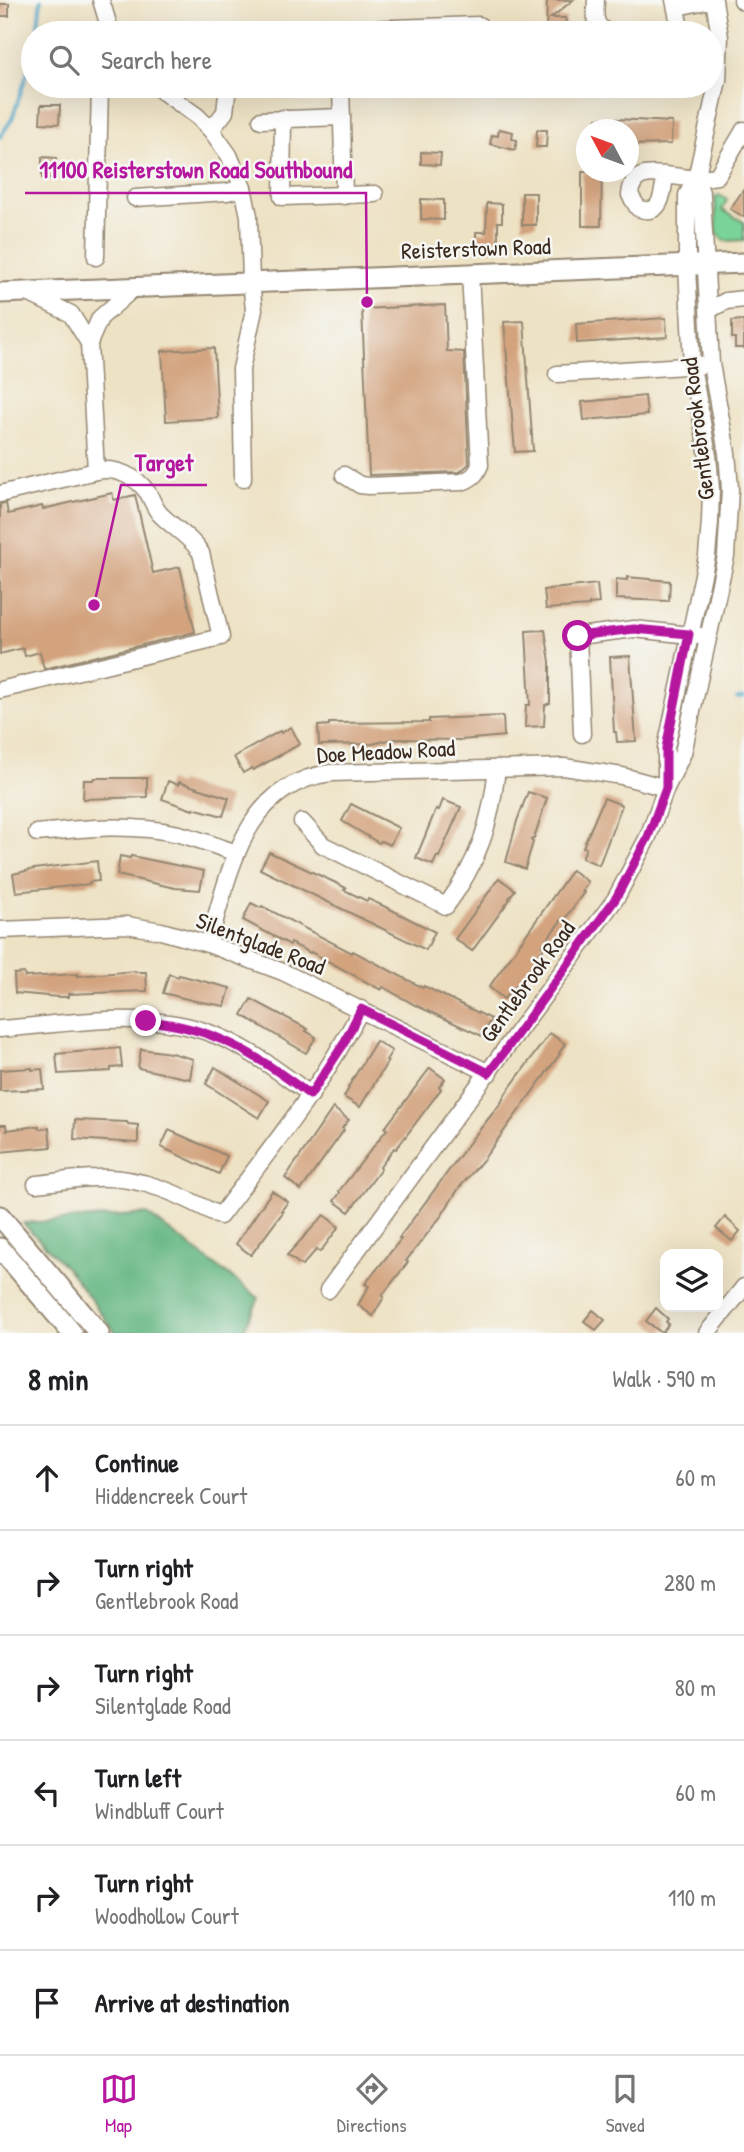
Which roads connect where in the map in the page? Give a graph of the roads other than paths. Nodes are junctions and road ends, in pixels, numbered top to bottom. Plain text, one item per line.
1 (101, 0) edge
2 (596, 0) edge
3 (713, 0) edge
4 (676, 3) edge
5 (107, 21) edge
6 (596, 21) edge
7 (679, 21) edge
8 (717, 21) edge
9 (100, 98) edge
10 (172, 98) edge
11 (227, 98) edge
12 (341, 98) edge
13 (714, 98) edge
14 (342, 117) junction
15 (283, 118) junction
16 (261, 120) dead end
17 (211, 130) junction
18 (744, 130) edge
19 (665, 175) dead end
20 (696, 179) junction
21 (243, 188) junction
22 (375, 194) dead end
23 (344, 195) junction
24 (135, 198) dead end
25 (96, 257) dead end
26 (744, 263) edge
27 (696, 266) junction
28 (470, 273) junction
29 (251, 282) junction
30 (135, 287) junction
31 (24, 292) junction
32 (0, 293) edge
33 (744, 299) edge
34 (709, 310) junction
35 (89, 343) junction
36 (711, 365) junction
37 (692, 366) junction
38 (557, 374) dead end
39 (96, 471) junction
40 (344, 475) dead end
41 (243, 479) dead end
42 (0, 494) edge
43 (689, 634) junction
44 (709, 637) junction
45 (0, 690) edge
46 (582, 734) dead end
47 (497, 768) junction
48 (666, 788) junction
49 (302, 822) dead end
50 (37, 834) dead end
51 (237, 853) junction
52 (0, 930) edge
53 (208, 944) junction
54 (361, 1009) junction
55 (0, 1029) edge
56 (489, 1073) junction
57 (310, 1095) junction
58 (36, 1184) dead end
59 (0, 1216) edge
60 (0, 1248) edge
61 (744, 1287) edge
62 (328, 1290) dead end
63 (72, 1333) edge
64 (99, 1333) edge
65 (707, 1333) edge

1 - 5 street
2 - 6 street
3 - 4 street
3 - 8 street
4 - 7 street
9 - 25 street
10 - 17 street
11 - 17 street
12 - 14 street
13 - 20 street
14 - 15 street
14 - 23 street
15 - 16 street
15 - 23 street
17 - 21 street
18 - 20 street
19 - 20 street
20 - 27 street
21 - 24 street
21 - 29 street
22 - 23 street
26 - 27 main road, Reisterstown Road
27 - 28 main road, Reisterstown Road
27 - 34 street, Gentlebrook Road
27 - 37 street, Gentlebrook Road
28 - 29 main road, Reisterstown Road
28 - 40 street
29 - 30 main road, Reisterstown Road
29 - 41 street
30 - 31 main road, Reisterstown Road
30 - 35 street
31 - 32 main road, Reisterstown Road
31 - 35 street
33 - 34 street
34 - 36 street, Gentlebrook Road
35 - 39 street
36 - 37 street
36 - 44 street, Gentlebrook Road
37 - 38 street
37 - 43 street, Gentlebrook Road
39 - 42 street
39 - 45 street
43 - 44 street
43 - 46 street
43 - 48 street, Gentlebrook Road
44 - 48 street, Gentlebrook Road
47 - 48 street, Doe Meadow Road
47 - 49 street
47 - 51 street, Doe Meadow Road
48 - 56 street, Gentlebrook Road
50 - 51 street
51 - 53 street, Doe Meadow Road
52 - 53 street, Silentglade Road
53 - 54 street, Silentglade Road
54 - 56 street, Silentglade Road
54 - 57 street
55 - 57 street
56 - 62 street, Gentlebrook Road
57 - 58 street
59 - 64 main road
60 - 63 main road
61 - 65 street

